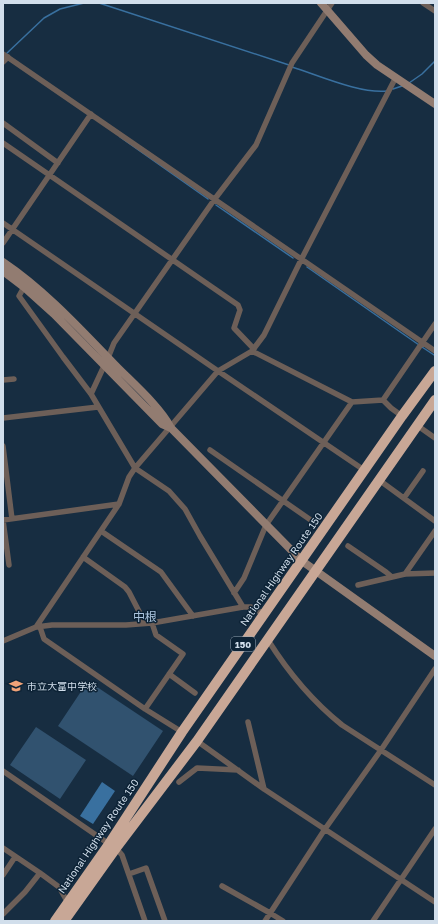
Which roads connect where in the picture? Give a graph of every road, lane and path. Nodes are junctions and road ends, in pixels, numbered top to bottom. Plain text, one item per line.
1 (321, 3) edge
2 (423, 3) edge
3 (329, 6) edge
4 (435, 11) edge
5 (6, 56) edge
6 (3, 62) edge
7 (396, 78) junction
8 (435, 104) edge
9 (92, 114) junction
10 (3, 123) edge
11 (3, 143) edge
12 (58, 162) junction
13 (50, 175) junction
14 (214, 200) junction
15 (3, 223) edge
16 (12, 229) junction
17 (3, 243) edge
18 (172, 260) junction
19 (301, 260) junction
20 (3, 262) edge
21 (3, 270) edge
22 (24, 287) junction
23 (135, 313) junction
24 (435, 324) edge
25 (421, 344) junction
26 (253, 350) junction
27 (435, 350) edge
28 (106, 362) junction
29 (218, 371) junction
30 (435, 371) edge
31 (14, 379) dead end
32 (3, 380) edge
33 (91, 394) junction
34 (383, 400) junction
35 (435, 400) edge
36 (352, 402) junction
37 (98, 407) junction
38 (402, 416) junction
39 (3, 418) edge
40 (418, 426) junction
41 (171, 428) junction
42 (435, 438) edge
43 (324, 442) junction
44 (3, 446) edge
45 (210, 450) dead end
46 (135, 468) junction
47 (364, 470) junction
48 (423, 471) dead end
49 (379, 480) junction
50 (404, 498) junction
51 (283, 501) junction
52 (119, 504) junction
53 (12, 519) junction
54 (3, 520) edge
55 (435, 520) edge
56 (315, 524) dead end
57 (266, 525) junction
58 (101, 531) junction
59 (435, 531) edge
60 (348, 546) dead end
61 (83, 558) junction
62 (302, 561) junction
63 (9, 564) dead end
64 (316, 572) junction
65 (435, 573) edge
66 (405, 574) junction
67 (392, 577) junction
68 (358, 585) dead end
69 (234, 593) junction
70 (243, 607) junction
71 (264, 614) junction
72 (194, 616) junction
73 (145, 623) junction
74 (152, 623) junction
75 (38, 627) junction
76 (268, 640) junction
77 (3, 641) edge
78 (435, 656) edge
79 (435, 669) edge
80 (169, 674) junction
81 (195, 693) dead end
82 (145, 709) junction
83 (248, 722) dead end
84 (182, 732) junction
85 (196, 741) junction
86 (381, 750) junction
87 (238, 770) junction
88 (3, 771) edge
89 (179, 782) dead end
90 (435, 785) edge
91 (264, 789) junction
92 (325, 829) junction
93 (435, 829) edge
94 (113, 846) junction
95 (3, 848) edge
96 (15, 857) junction
97 (40, 873) junction
98 (129, 874) junction
99 (3, 875) edge
100 (401, 879) junction
101 (222, 886) dead end
102 (68, 902) junction
103 (435, 902) edge
104 (270, 913) junction
105 (3, 914) edge
106 (55, 921) edge
107 (64, 921) edge
108 (145, 921) edge
109 (165, 921) edge
110 (264, 921) edge
111 (283, 921) edge
112 (373, 921) edge

1 - 3 street
2 - 4 street
3 - 7 street
3 - 14 street
5 - 6 street
5 - 9 street
7 - 8 street
7 - 19 street
9 - 12 street
9 - 14 street
10 - 12 street
11 - 13 street
12 - 13 street
13 - 16 street
13 - 18 street
14 - 18 street
14 - 19 street
15 - 16 street
16 - 17 street
16 - 23 street
18 - 23 street
18 - 26 street
19 - 25 street
19 - 26 street
20 - 28 street
21 - 22 street
22 - 28 street
22 - 33 street
23 - 28 street
23 - 29 street
24 - 25 street
25 - 27 street
25 - 34 street
26 - 29 street
26 - 36 street
28 - 33 street
28 - 41 street
29 - 41 street
29 - 43 street
30 - 38 highway, National Highway Route 150 / 150
31 - 32 street
33 - 37 street
34 - 36 street
34 - 38 street
35 - 40 highway, National Highway Route 150 / 150
36 - 43 street
37 - 39 street
37 - 46 street
38 - 47 highway, National Highway Route 150 / 150
40 - 42 street
40 - 49 highway, National Highway Route 150 / 150
41 - 46 street
41 - 57 street
43 - 47 street
43 - 51 street
44 - 53 street
45 - 51 street
46 - 52 street
46 - 69 street
47 - 62 highway, National Highway Route 150 / 150
48 - 50 street
49 - 50 street
49 - 64 highway, National Highway Route 150 / 150
50 - 55 street
51 - 56 street
51 - 57 street
52 - 53 street
52 - 58 street
53 - 54 street
54 - 63 street
57 - 62 street
57 - 69 street
58 - 61 street
58 - 72 street
59 - 66 street
60 - 67 street
61 - 73 street
61 - 75 street
62 - 64 street
62 - 71 highway, National Highway Route 150 / 150
64 - 76 highway, National Highway Route 150 / 150
64 - 78 street
65 - 66 street
66 - 67 street
67 - 68 street
69 - 70 street
70 - 71 street
70 - 72 street
71 - 84 highway, National Highway Route 150 / 150
72 - 74 street
73 - 74 street
73 - 75 street
74 - 80 street
75 - 77 street
75 - 82 street
76 - 85 highway, National Highway Route 150 / 150
76 - 86 street
79 - 86 street
80 - 81 street
80 - 82 street
82 - 84 street
83 - 91 street
84 - 94 highway, National Highway Route 150 / 150
85 - 87 street
85 - 94 highway, National Highway Route 150 / 150
86 - 90 street
86 - 92 street
87 - 89 street
87 - 91 street
88 - 94 street
91 - 92 street
92 - 100 street
92 - 104 street
93 - 100 street
94 - 98 street
94 - 102 highway, National Highway Route 150 / 150
94 - 107 highway, National Highway Route 150 / 150
95 - 96 street
96 - 97 street
96 - 99 street
97 - 102 street
97 - 105 street
98 - 108 street
98 - 109 street
100 - 103 street
100 - 112 street
101 - 104 street
102 - 106 highway, National Highway Route 150 / 150
104 - 110 street
104 - 111 street

